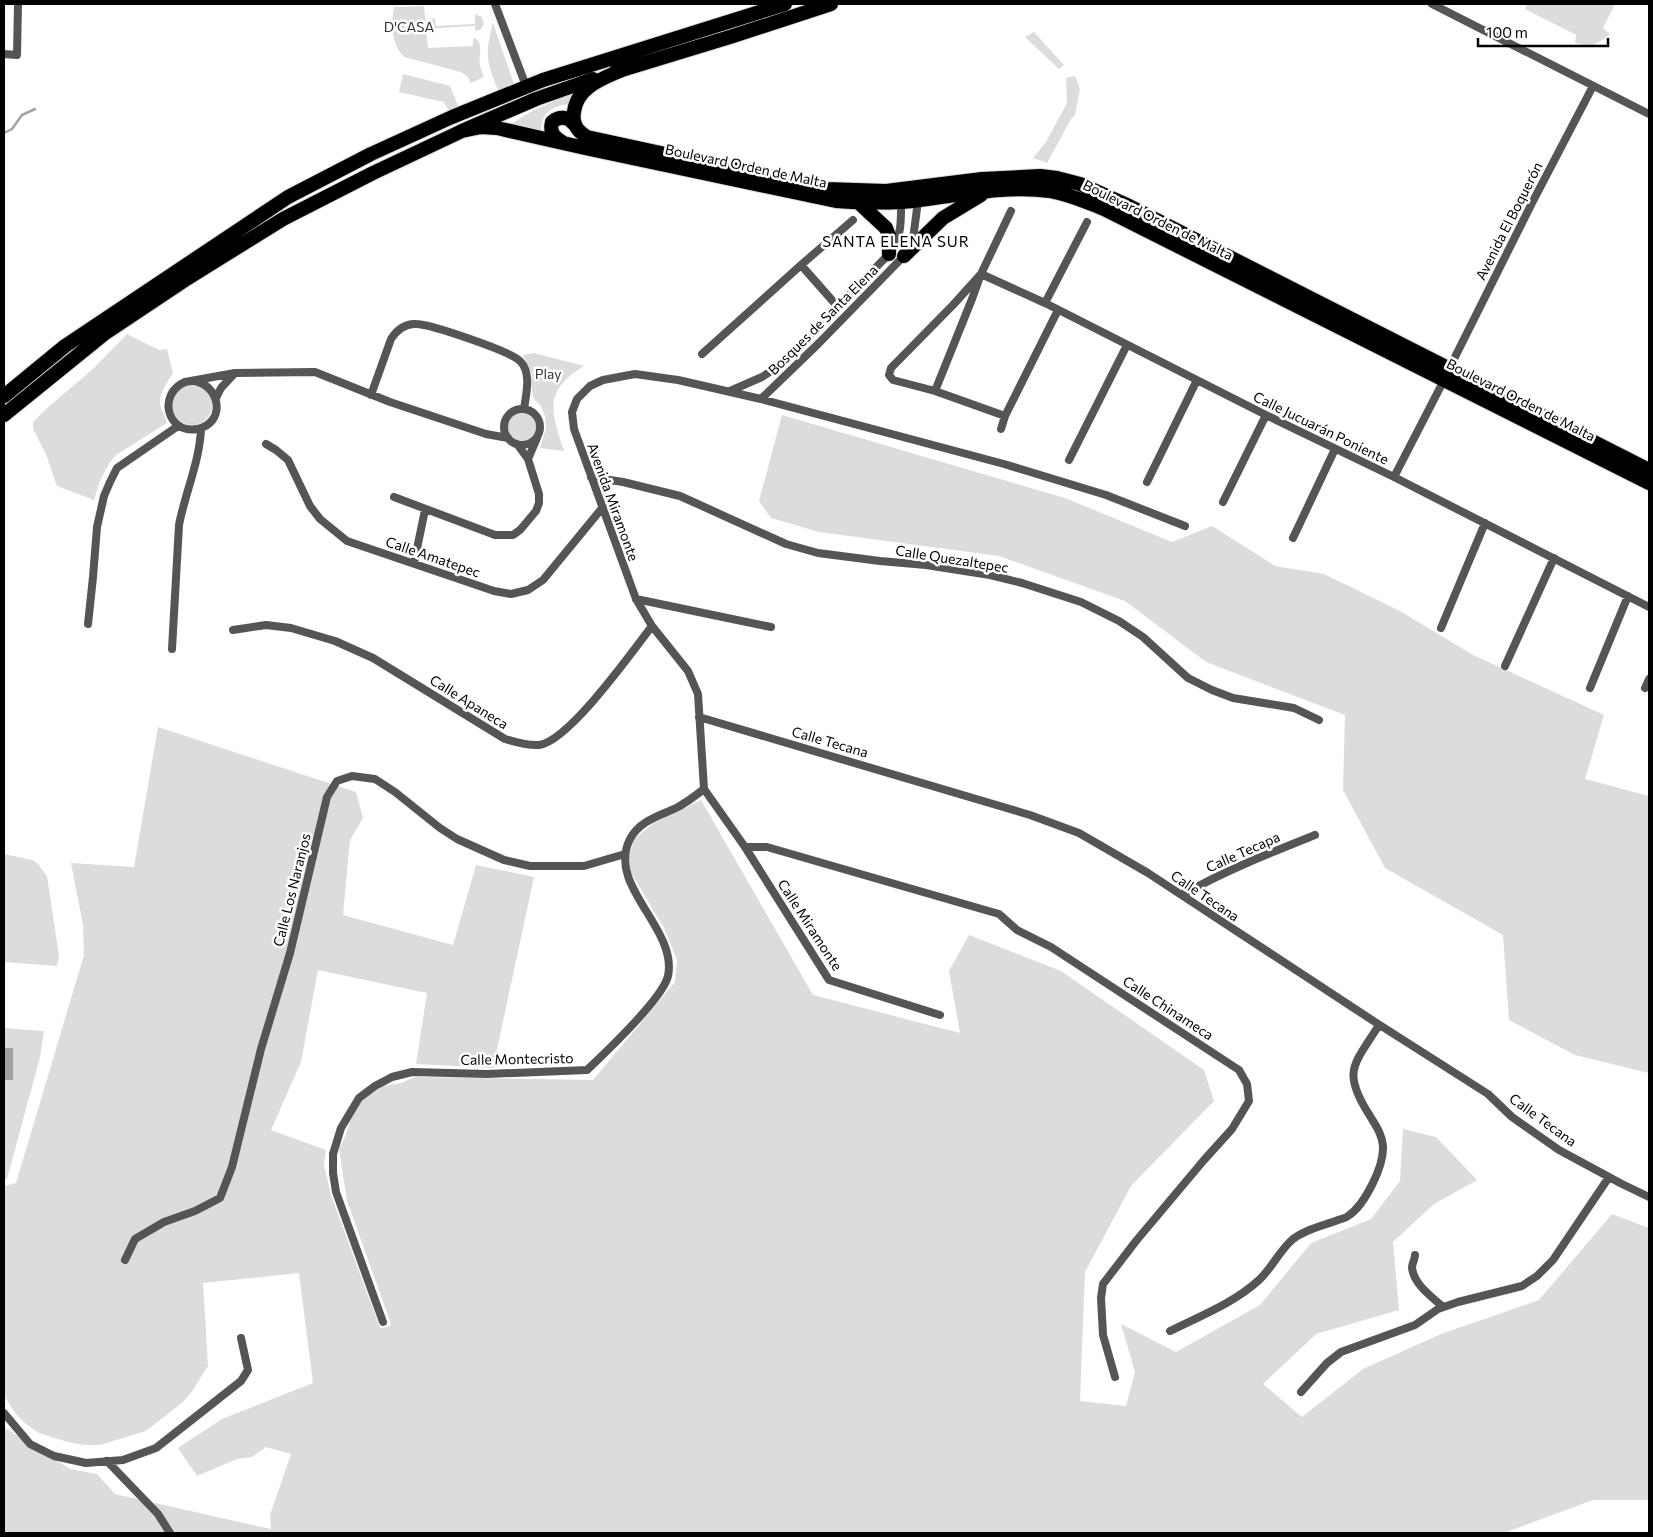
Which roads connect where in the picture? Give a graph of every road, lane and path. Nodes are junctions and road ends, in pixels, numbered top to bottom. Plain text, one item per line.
1 (18, 4) edge
2 (495, 4) edge
3 (785, 4) edge
4 (831, 4) edge
5 (1432, 4) edge
6 (4, 54) edge
7 (624, 69) junction
8 (526, 86) junction
9 (1593, 86) junction
10 (1649, 114) edge
11 (574, 124) junction
12 (462, 131) junction
13 (567, 144) junction
14 (989, 191) junction
15 (918, 201) junction
16 (858, 202) junction
17 (901, 202) junction
18 (1011, 212) dead end
19 (853, 220) dead end
20 (1087, 222) dead end
21 (889, 254) junction
22 (904, 256) junction
23 (802, 265) junction
24 (981, 274) junction
25 (1045, 303) junction
26 (838, 306) junction
27 (1058, 310) junction
28 (1127, 345) junction
29 (702, 354) dead end
30 (235, 373) junction
31 (1446, 374) junction
32 (1196, 380) junction
33 (195, 381) junction
34 (729, 391) junction
35 (935, 391) junction
36 (371, 395) junction
37 (4, 396) edge
38 (216, 398) junction
39 (761, 399) junction
40 (524, 409) junction
41 (4, 415) edge
42 (1266, 415) junction
43 (1005, 416) junction
44 (506, 417) junction
45 (176, 424) junction
46 (201, 428) junction
47 (1002, 429) dead end
48 (191, 430) junction
49 (486, 434) junction
50 (538, 436) junction
51 (508, 438) junction
52 (266, 444) dead end
53 (517, 444) junction
54 (200, 446) junction
55 (1335, 449) junction
56 (528, 459) junction
57 (1069, 460) dead end
58 (1649, 470) edge
59 (591, 477) junction
60 (1394, 477) junction
61 (1147, 482) dead end
62 (1649, 483) edge
63 (394, 498) dead end
64 (1223, 502) dead end
65 (603, 507) junction
66 (425, 510) junction
67 (1485, 523) junction
68 (1185, 526) dead end
69 (1293, 538) dead end
70 (1554, 558) junction
71 (414, 563) junction
72 (1628, 596) junction
73 (636, 599) junction
74 (1649, 607) edge
75 (88, 624) dead end
76 (652, 626) junction
77 (771, 627) dead end
78 (1441, 628) dead end
79 (233, 630) dead end
80 (172, 649) dead end
81 (1505, 666) dead end
82 (1649, 679) edge
83 (1590, 688) dead end
84 (1645, 688) dead end
85 (699, 717) junction
86 (1319, 720) dead end
87 (704, 789) junction
88 (1315, 835) dead end
89 (745, 847) junction
90 (625, 854) junction
91 (1182, 895) junction
92 (940, 1015) dead end
93 (1379, 1024) junction
94 (1609, 1177) junction
95 (1649, 1196) edge
96 (1415, 1255) dead end
97 (125, 1260) dead end
98 (1443, 1308) junction
99 (383, 1322) dead end
100 (1170, 1331) dead end
101 (241, 1338) dead end
102 (1115, 1377) dead end
103 (1301, 1392) dead end
104 (4, 1413) edge
105 (107, 1461) junction
106 (170, 1533) edge

1 - 6 street
2 - 8 street
3 - 8 highway
4 - 7 highway
5 - 9 street
7 - 11 highway
7 - 12 highway
8 - 37 highway
9 - 10 street
9 - 31 street, Avenida El Boquerón
11 - 13 highway
11 - 31 highway, Boulevard Orden de Malta
12 - 13 highway, Boulevard Orden de Malta
12 - 41 highway
13 - 16 highway, Boulevard Orden de Malta
14 - 15 highway, Boulevard Orden de Malta
14 - 22 highway
14 - 31 highway, Boulevard Orden de Malta
15 - 17 highway, Boulevard Orden de Malta
15 - 22 street, Bosques de Santa Elena
16 - 17 highway, Boulevard Orden de Malta
16 - 21 highway
17 - 21 street, Bosques de Santa Elena
18 - 24 street
19 - 23 street
20 - 25 street
21 - 26 street, Bosques de Santa Elena
22 - 39 street, Bosques de Santa Elena
23 - 26 street
23 - 29 street
24 - 25 street, Calle Jucuarán Poniente
24 - 35 street
24 - 35 street
25 - 27 street, Calle Jucuarán Poniente
26 - 34 street, Bosques de Santa Elena
27 - 28 street, Calle Jucuarán Poniente
27 - 43 street
28 - 32 street, Calle Jucuarán Poniente
28 - 57 street
30 - 33 street
30 - 36 street
30 - 38 street
31 - 58 highway, Boulevard Orden de Malta
31 - 60 street, Avenida El Boquerón
31 - 62 highway, Boulevard Orden de Malta
32 - 42 street, Calle Jucuarán Poniente
32 - 61 street
33 - 38 street
33 - 45 street
34 - 39 street, Avenida Miramonte
34 - 59 street, Avenida Miramonte
35 - 43 street
36 - 40 street
36 - 49 street
38 - 46 street
39 - 68 street, Avenida Miramonte
40 - 44 street
40 - 50 street
42 - 55 street, Calle Jucuarán Poniente
42 - 64 street
43 - 47 street
44 - 49 street
44 - 51 street
45 - 48 street
45 - 75 street
46 - 48 street
46 - 54 street
48 - 54 street
49 - 51 street
50 - 53 street
50 - 56 street
51 - 53 street
52 - 71 street, Calle Amatepec
53 - 56 street
54 - 80 street
55 - 60 street, Calle Jucuarán Poniente
55 - 69 street
56 - 66 street
59 - 65 street, Avenida Miramonte
59 - 86 street, Calle Quezaltepec
60 - 67 street, Calle Jucuarán Poniente
63 - 66 street
65 - 71 street, Calle Amatepec
65 - 73 street, Avenida Miramonte
66 - 71 street
67 - 70 street, Calle Jucuarán Poniente
67 - 78 street
70 - 72 street, Calle Jucuarán Poniente
70 - 81 street
72 - 74 street, Calle Jucuarán Poniente
72 - 83 street
73 - 76 street, Avenida Miramonte
73 - 77 street
76 - 79 street, Calle Apaneca
76 - 85 street, Avenida Miramonte
82 - 84 street
85 - 87 street, Avenida Miramonte
85 - 91 street, Calle Tecana
87 - 89 street, Calle Miramonte
87 - 90 street
88 - 91 street, Calle Tecapa
89 - 92 street, Calle Miramonte
89 - 102 street, Calle Chinameca
90 - 97 street, Calle Los Naranjos
90 - 99 street, Calle Montecristo
91 - 93 street, Calle Tecana
93 - 94 street, Calle Tecana
93 - 100 street
94 - 95 street, Calle Tecana
94 - 98 street
96 - 98 street
98 - 103 street
101 - 105 street
104 - 105 street
105 - 106 street

